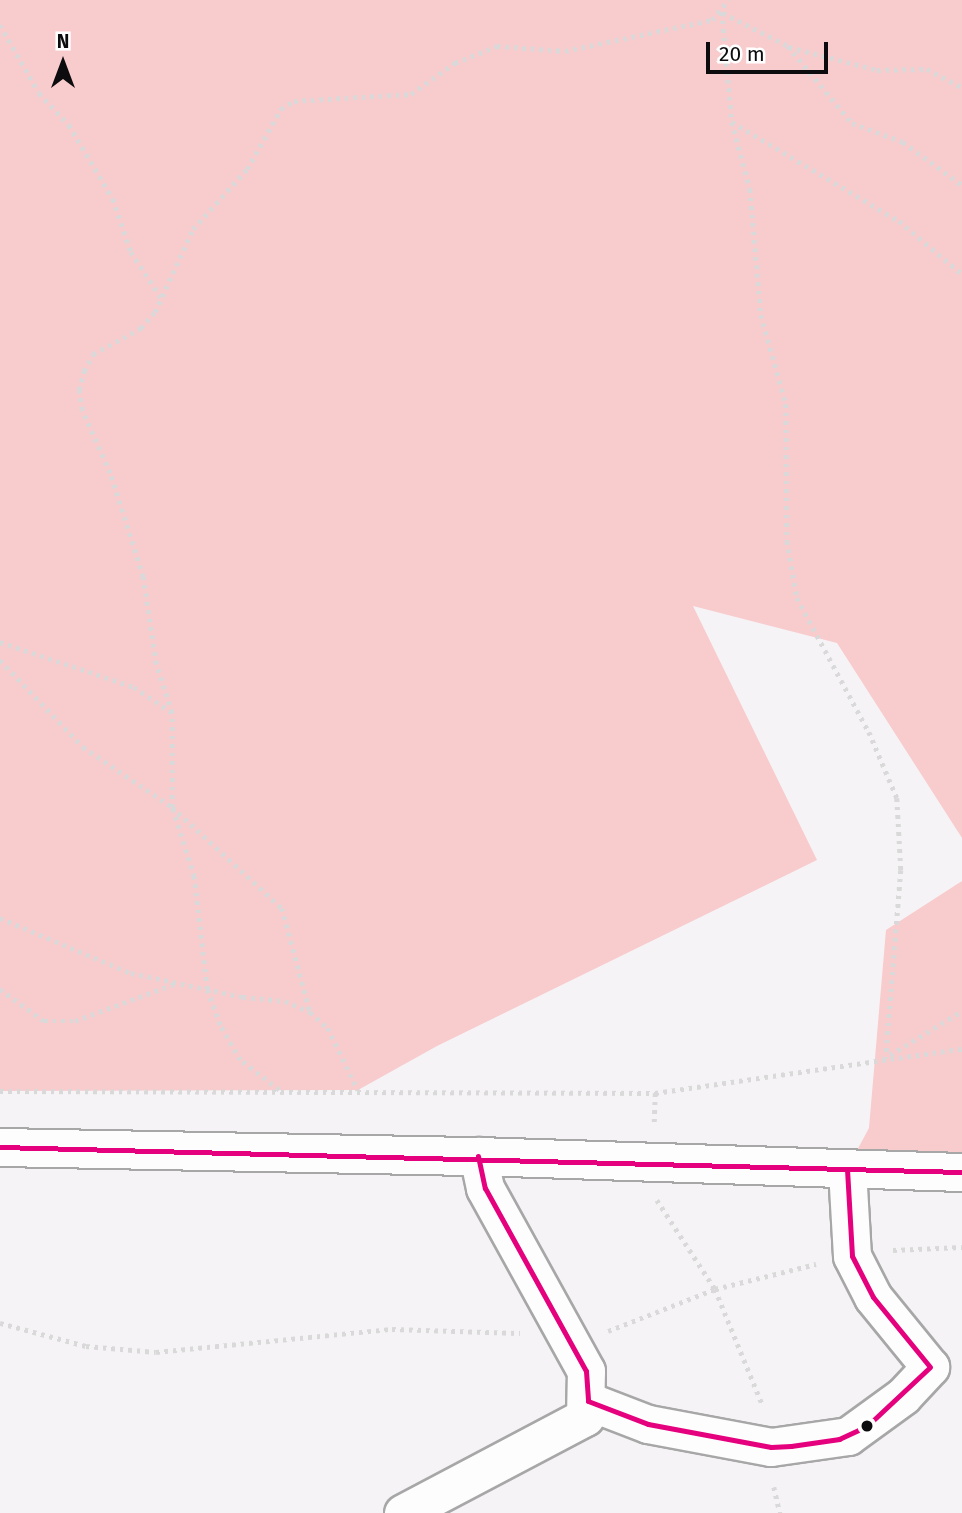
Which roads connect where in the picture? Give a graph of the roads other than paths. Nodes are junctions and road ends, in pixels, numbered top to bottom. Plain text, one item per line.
1 (0, 1147) edge
2 (478, 1156) junction
3 (847, 1169) junction
4 (962, 1172) edge
5 (588, 1401) junction
6 (403, 1513) edge

1 - 2 street
2 - 3 street
2 - 5 street
3 - 4 street
3 - 5 street
5 - 6 street

